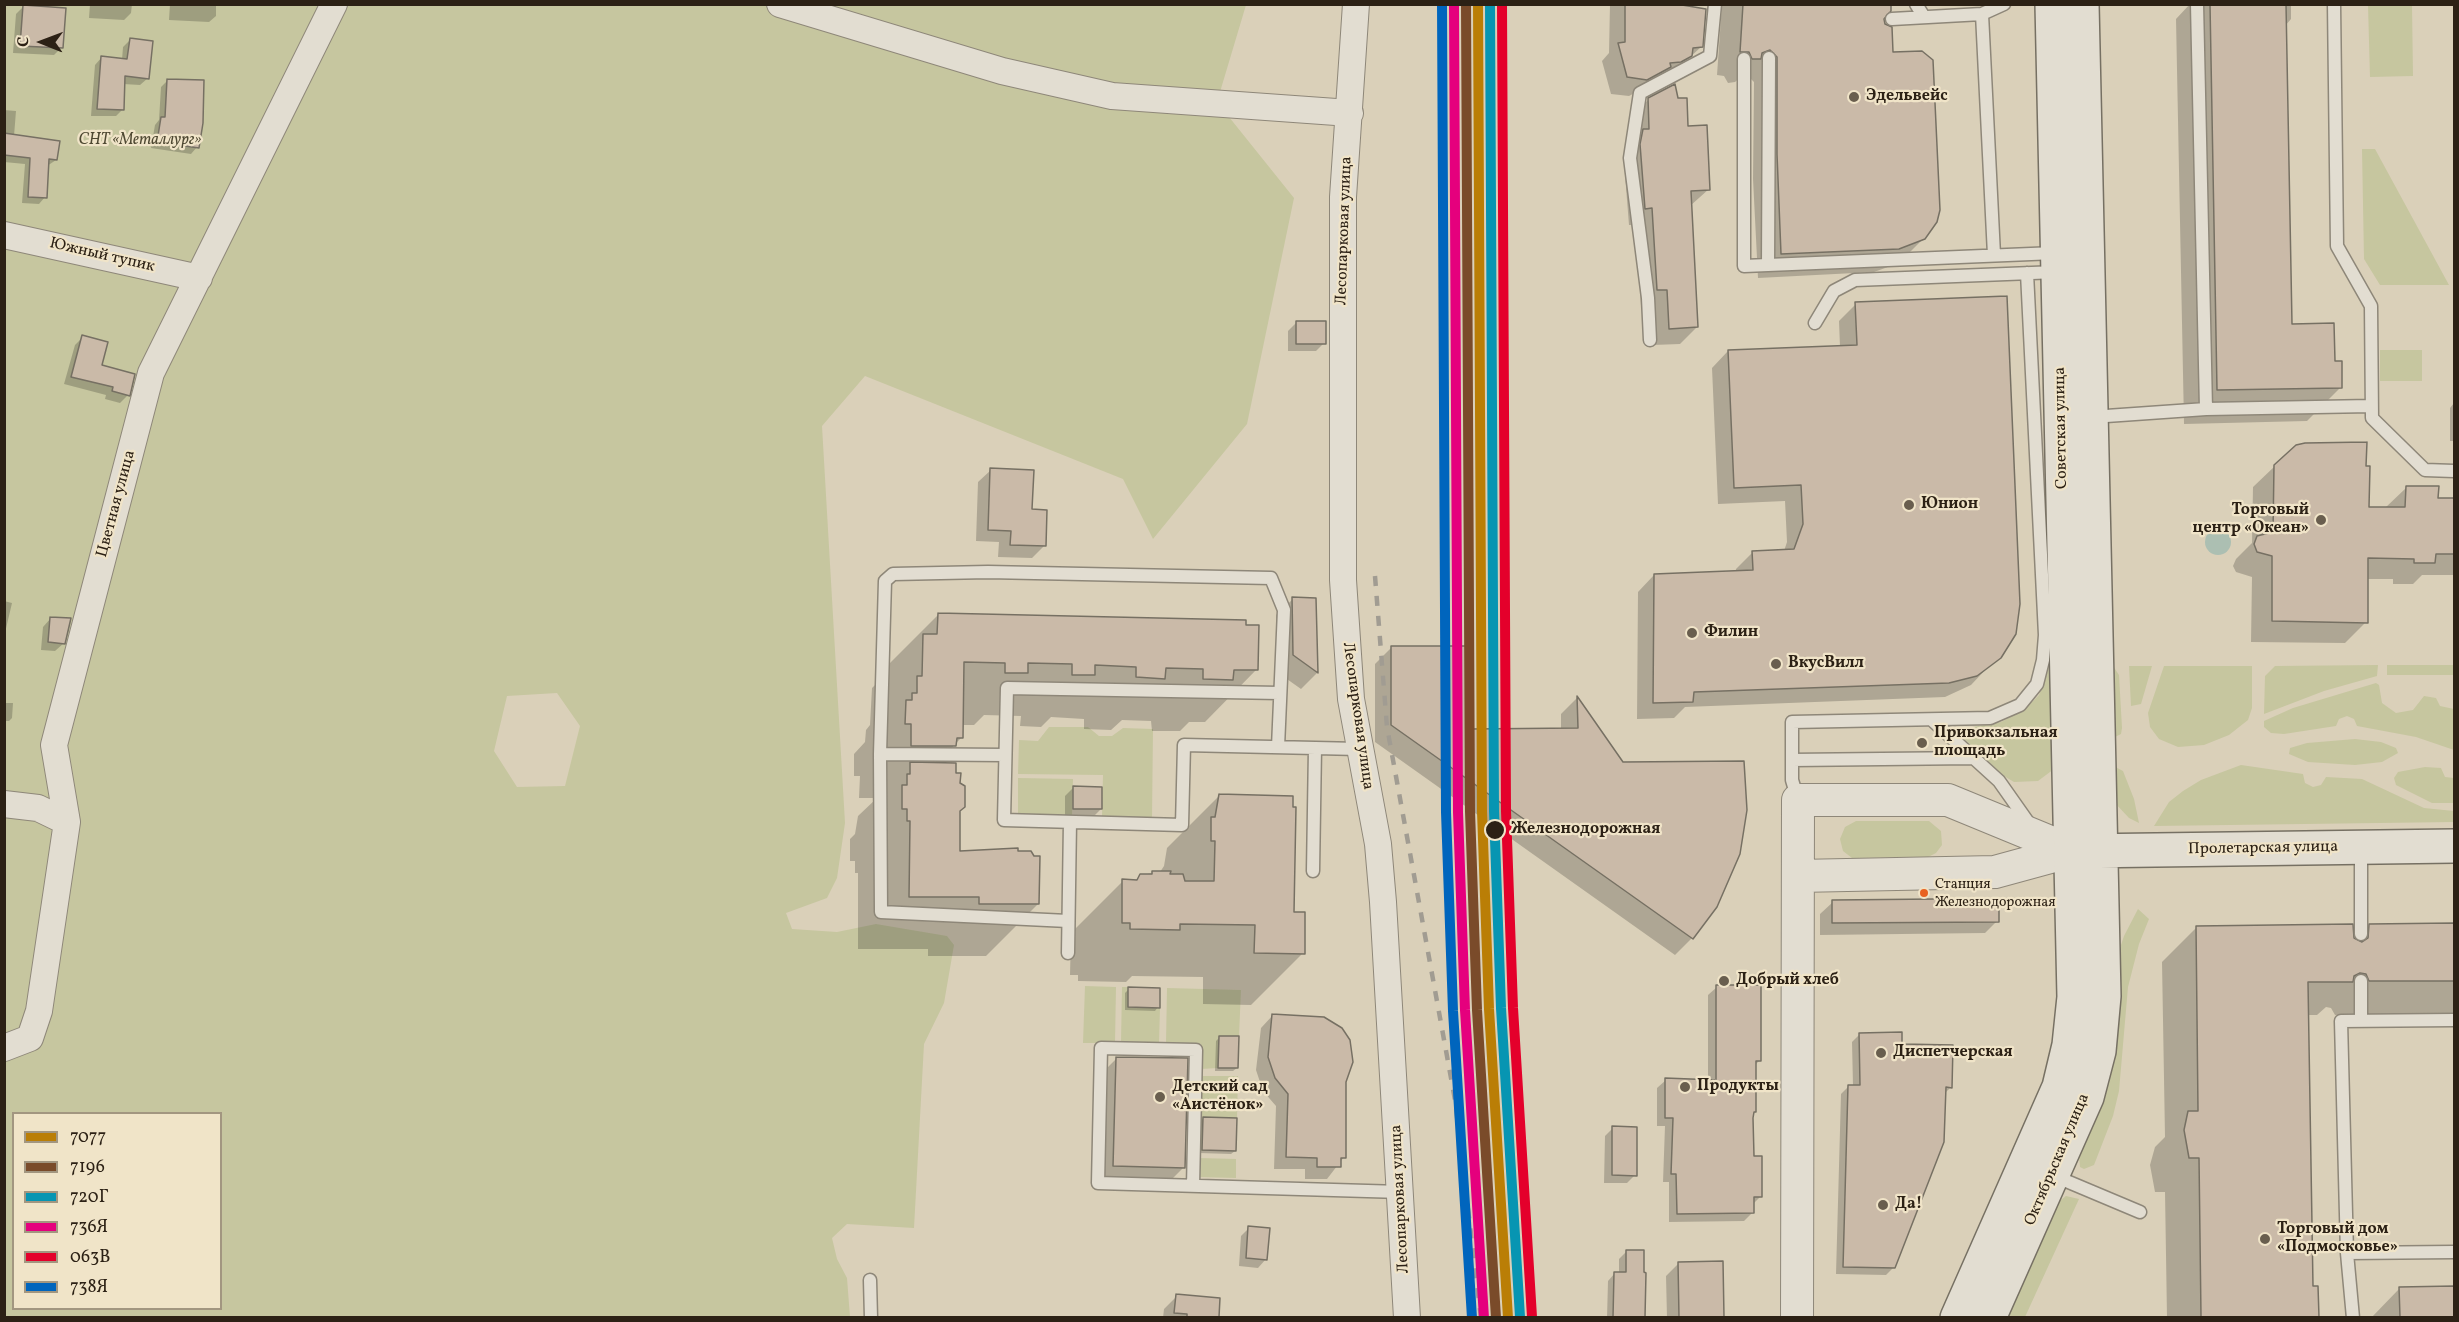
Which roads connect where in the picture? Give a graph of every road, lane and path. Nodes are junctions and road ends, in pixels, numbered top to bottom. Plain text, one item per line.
1 (334, 4) edge
2 (780, 4) edge
3 (1356, 4) edge
4 (1714, 4) edge
5 (1916, 4) edge
6 (2004, 4) edge
7 (2052, 4) edge
8 (2082, 4) edge
9 (2197, 4) edge
10 (2334, 4) edge
11 (1982, 14) junction
12 (1924, 17) junction
13 (1892, 19) dead end
14 (1769, 58) dead end
15 (1744, 59) dead end
16 (1350, 113) junction
17 (4, 235) edge
18 (1994, 255) junction
19 (1768, 265) junction
20 (2048, 266) junction
21 (199, 278) junction
22 (1815, 323) dead end
23 (1650, 340) dead end
24 (2372, 406) junction
25 (2206, 409) junction
26 (2092, 417) junction
27 (2454, 471) edge
28 (1280, 693) junction
29 (1932, 720) junction
30 (1278, 747) junction
31 (1315, 748) junction
32 (1359, 749) junction
33 (880, 754) junction
34 (1005, 755) junction
35 (1973, 758) junction
36 (1792, 760) junction
37 (1798, 800) junction
38 (4, 804) edge
39 (1995, 820) junction
40 (67, 822) junction
41 (1070, 822) junction
42 (2040, 839) junction
43 (2454, 846) edge
44 (2361, 848) junction
45 (2087, 851) junction
46 (1313, 871) dead end
47 (1995, 872) junction
48 (1798, 876) junction
49 (1068, 921) junction
50 (2361, 934) dead end
51 (1068, 952) dead end
52 (2361, 981) dead end
53 (2454, 1020) edge
54 (2361, 1021) junction
55 (4, 1048) edge
56 (2052, 1175) junction
57 (1193, 1186) junction
58 (1401, 1192) junction
59 (2140, 1212) dead end
60 (2454, 1252) edge
61 (2347, 1253) junction
62 (870, 1280) dead end
63 (871, 1317) edge
64 (1407, 1317) edge
65 (1797, 1317) edge
66 (1958, 1317) edge
67 (1989, 1317) edge
68 (2353, 1317) edge

1 - 21 street, Цветная улица
2 - 16 street
3 - 16 street, Лесопарковая улица
4 - 23 lane
5 - 12 lane
6 - 11 lane
7 - 20 main road, Советская улица
8 - 26 main road, Советская улица
9 - 25 lane
10 - 24 lane
11 - 12 lane
11 - 18 lane
12 - 13 lane
14 - 19 lane
15 - 19 lane
16 - 32 street, Лесопарковая улица
17 - 21 street, Южный тупик
18 - 19 lane
18 - 20 lane
20 - 22 lane
20 - 29 lane
20 - 45 main road, Советская улица
21 - 40 street, Цветная улица
24 - 25 lane
24 - 27 lane
25 - 26 lane
26 - 45 main road, Советская улица
28 - 30 lane
28 - 33 lane
28 - 34 lane
29 - 35 lane
29 - 36 lane
30 - 31 lane
30 - 41 lane
31 - 32 lane
31 - 46 lane
32 - 58 street, Лесопарковая улица
33 - 34 lane
33 - 49 lane
34 - 41 lane
35 - 36 lane
35 - 42 lane
36 - 37 lane
37 - 39 street
37 - 48 street
38 - 40 street
39 - 42 street
39 - 47 street
40 - 55 street, Цветная улица
41 - 49 lane
42 - 45 street
43 - 44 main road, Пролетарская улица
44 - 45 main road, Пролетарская улица
44 - 50 lane
45 - 47 street
45 - 56 main road, Октябрьская улица
45 - 66 main road, Октябрьская улица
47 - 48 street
48 - 65 street
49 - 51 lane
52 - 54 lane
53 - 54 lane
54 - 61 lane
56 - 59 lane
56 - 67 main road, Октябрьская улица
57 - 57 lane
57 - 58 lane
58 - 64 street, Лесопарковая улица
60 - 61 lane
61 - 68 lane
62 - 63 lane

